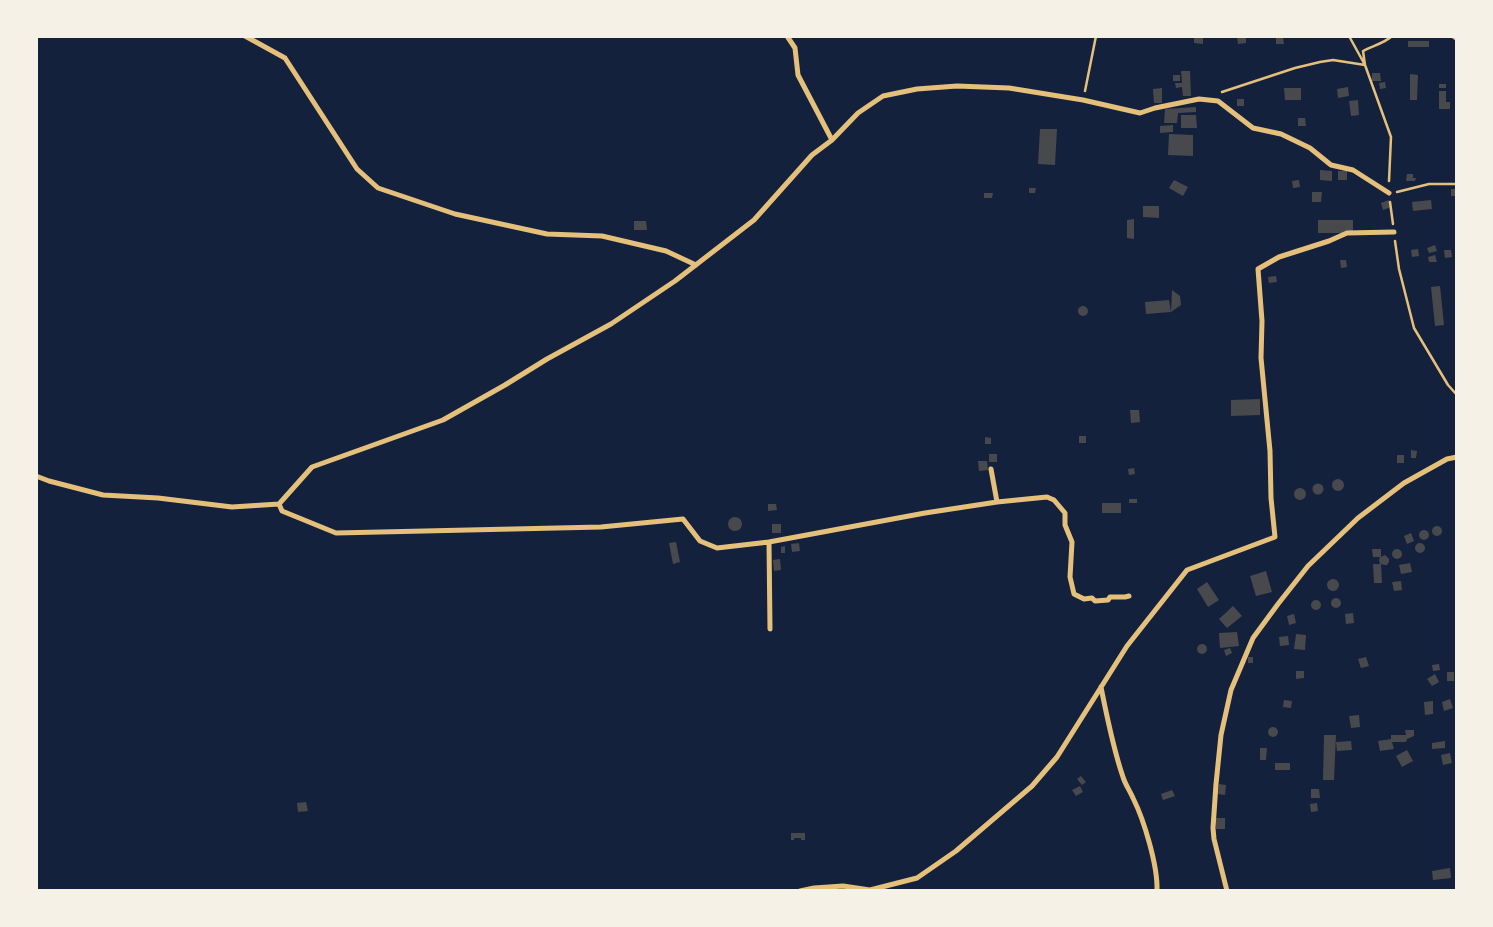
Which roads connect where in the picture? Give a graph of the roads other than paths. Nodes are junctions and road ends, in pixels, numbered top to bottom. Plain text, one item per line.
1 (246, 36) edge
2 (787, 36) edge
3 (832, 140) junction
4 (1389, 194) road end
5 (1394, 232) road end
6 (696, 265) junction
7 (1457, 456) edge
8 (991, 469) dead end
9 (36, 476) edge
10 (997, 502) junction
11 (279, 504) junction
12 (769, 542) junction
13 (1129, 596) dead end
14 (770, 629) dead end
15 (1101, 686) junction
16 (800, 891) edge
17 (1157, 891) edge
18 (1227, 891) edge

1 - 6 street
2 - 3 street
3 - 4 street
3 - 6 street
5 - 15 street
6 - 11 street
7 - 18 street
8 - 10 street
9 - 11 street
10 - 12 street
10 - 13 street
11 - 12 street
12 - 14 street
15 - 16 street
15 - 17 street

